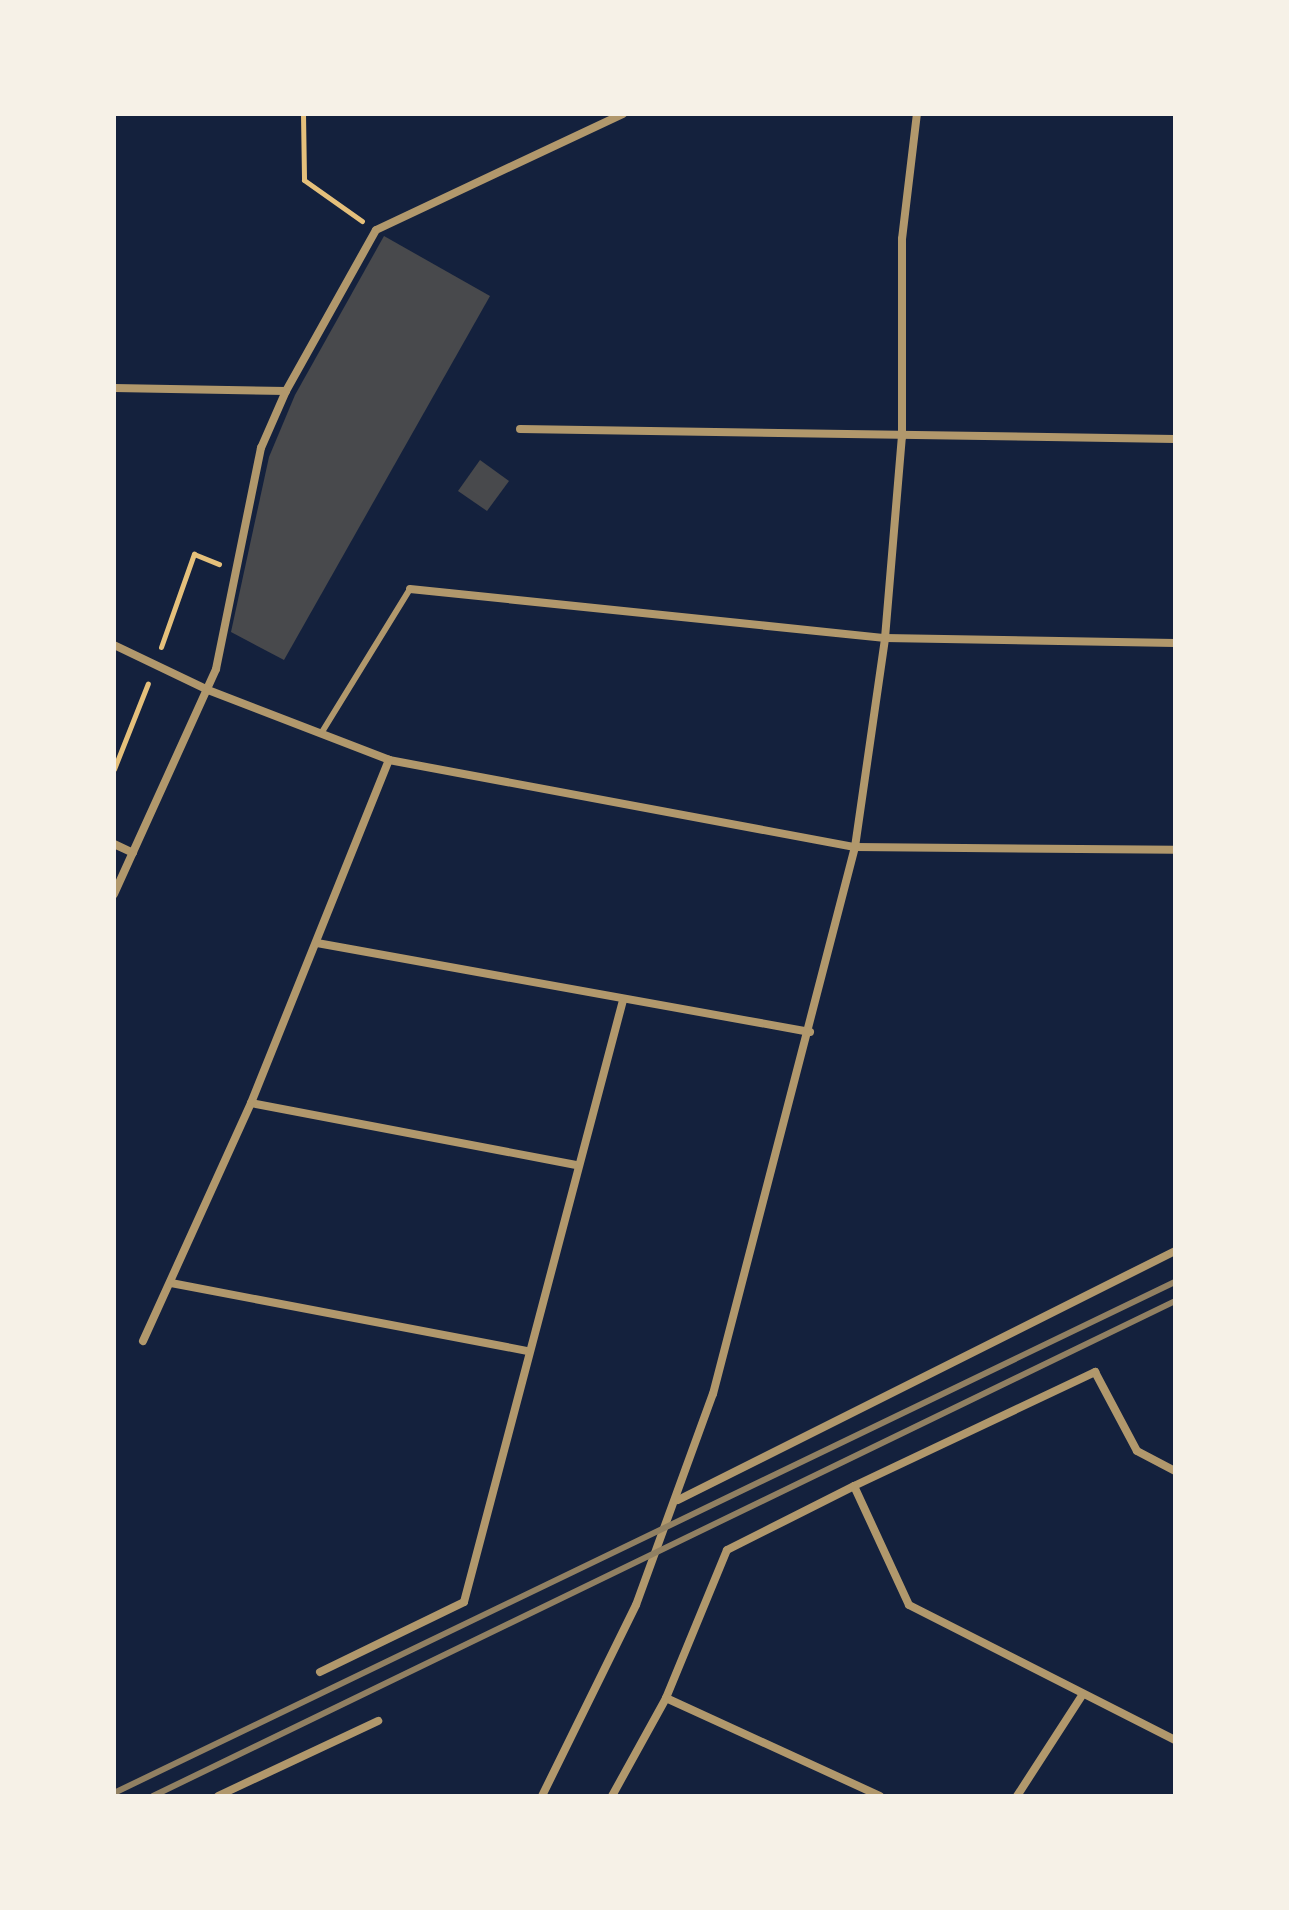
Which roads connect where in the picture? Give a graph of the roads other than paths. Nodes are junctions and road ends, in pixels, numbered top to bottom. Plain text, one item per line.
1 (623, 114) edge
2 (917, 114) edge
3 (114, 388) edge
4 (286, 391) junction
5 (520, 429) dead end
6 (902, 437) junction
7 (1175, 439) edge
8 (410, 589) joint
9 (885, 638) junction
10 (1175, 643) edge
11 (114, 645) edge
12 (208, 690) junction
13 (322, 732) junction
14 (389, 760) junction
15 (114, 844) edge
16 (855, 847) junction
17 (1175, 850) edge
18 (133, 853) junction
19 (114, 894) edge
20 (317, 943) junction
21 (623, 1000) junction
22 (810, 1032) junction
23 (251, 1103) junction
24 (576, 1165) junction
25 (1175, 1251) edge
26 (171, 1283) junction
27 (143, 1341) dead end
28 (527, 1351) junction
29 (1175, 1471) edge
30 (854, 1486) junction
31 (678, 1500) junction
32 (320, 1672) dead end
33 (1083, 1694) junction
34 (666, 1698) junction
35 (378, 1721) dead end
36 (1175, 1740) edge
37 (218, 1796) edge
38 (542, 1796) edge
39 (612, 1796) edge
40 (880, 1796) edge
41 (1017, 1796) edge

1 - 4 street
2 - 6 street
3 - 4 street
4 - 12 street
5 - 6 street
6 - 7 street
6 - 9 street
8 - 9 street
8 - 13 lane
9 - 10 street
9 - 16 street
11 - 12 street
12 - 13 street
12 - 18 street
13 - 14 street
14 - 16 street
14 - 20 street
15 - 18 street
16 - 17 street
16 - 22 street
18 - 19 street
20 - 21 street
20 - 23 street
21 - 22 street
21 - 24 street
22 - 31 street
23 - 24 street
23 - 26 street
24 - 28 street
25 - 31 street
26 - 27 street
26 - 28 street
28 - 32 street
29 - 30 street
30 - 33 street
30 - 34 street
31 - 38 street
33 - 36 street
33 - 41 street
34 - 39 street
34 - 40 street
35 - 37 street

